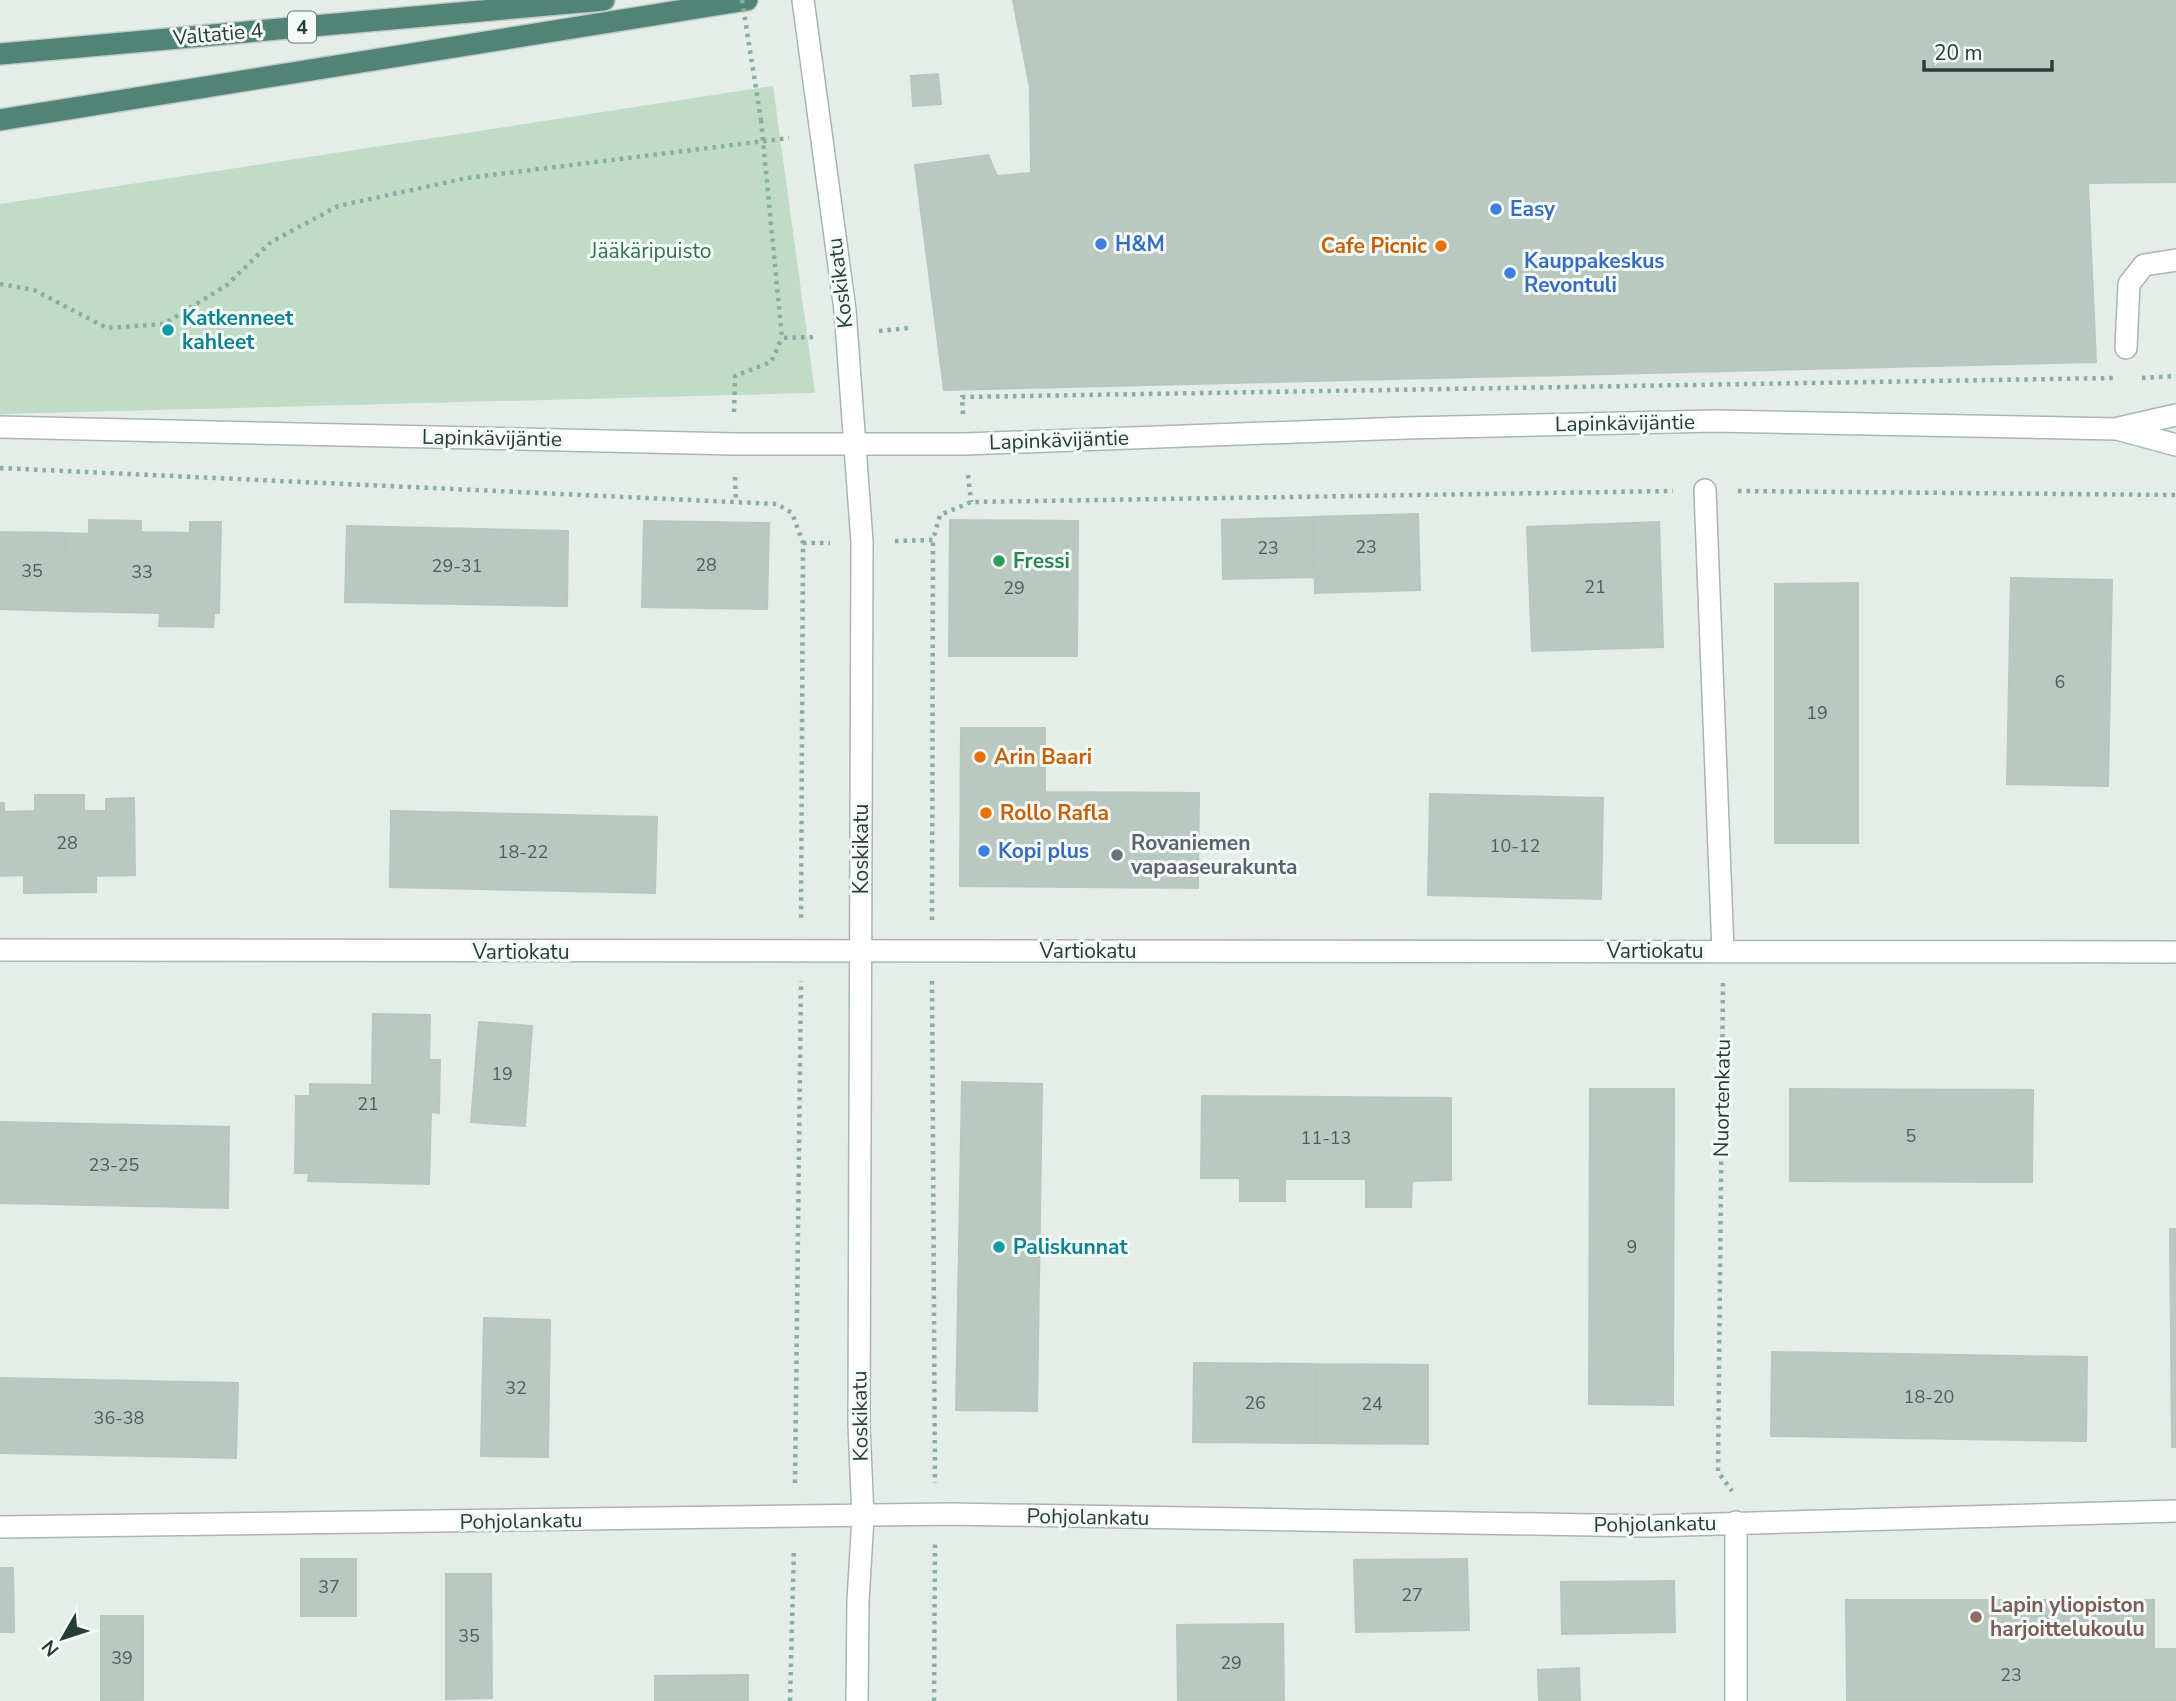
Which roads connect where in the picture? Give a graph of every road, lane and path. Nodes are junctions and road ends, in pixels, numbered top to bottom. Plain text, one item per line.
1 (604, 0) edge
2 (745, 0) edge
3 (803, 0) edge
4 (0, 54) edge
5 (0, 120) edge
6 (820, 127) junction
7 (765, 141) junction
8 (2176, 260) edge
9 (0, 284) edge
10 (909, 328) dead end
11 (846, 335) junction
12 (2126, 348) dead end
13 (2176, 376) edge
14 (2124, 378) dead end
15 (2137, 378) dead end
16 (962, 397) dead end
17 (2176, 415) edge
18 (0, 427) edge
19 (2117, 429) junction
20 (853, 443) junction
21 (2176, 445) edge
22 (0, 468) edge
23 (1705, 490) junction
24 (2176, 495) edge
25 (971, 502) dead end
26 (933, 540) dead end
27 (0, 950) edge
28 (932, 950) junction
29 (860, 951) junction
30 (1723, 951) junction
31 (801, 952) junction
32 (2176, 952) edge
33 (2176, 1511) edge
34 (936, 1514) junction
35 (794, 1517) junction
36 (863, 1517) junction
37 (1736, 1522) junction
38 (0, 1528) edge
39 (790, 1701) edge
40 (857, 1701) edge
41 (934, 1701) edge
42 (1736, 1701) edge

1 - 4 highway, Valtatie 4 / 4
2 - 5 highway
2 - 7 path, bridge
3 - 6 street, Koskikatu
6 - 7 path
6 - 11 street, Koskikatu
7 - 9 path
7 - 11 path
8 - 12 street
10 - 11 path
11 - 20 street, Koskikatu
13 - 15 path
14 - 16 path
17 - 19 street, Lapinkävijäntie
18 - 20 street, Lapinkävijäntie
19 - 20 street, Lapinkävijäntie
19 - 21 street, Lapinkävijäntie
20 - 29 street, Koskikatu
22 - 31 path
23 - 24 path
23 - 25 path
23 - 30 street
26 - 28 path
27 - 31 street, Vartiokatu
28 - 29 street, Vartiokatu
28 - 30 street, Vartiokatu
28 - 34 path
29 - 31 street, Vartiokatu
29 - 36 street, Koskikatu
30 - 32 street, Vartiokatu
30 - 37 path, Nuortenkatu
31 - 35 path
33 - 37 street, Pohjolankatu
34 - 36 street, Pohjolankatu
34 - 37 street, Pohjolankatu
34 - 41 path
35 - 36 street, Pohjolankatu
35 - 38 street, Pohjolankatu
35 - 39 path
36 - 40 street, Koskikatu
37 - 42 street

